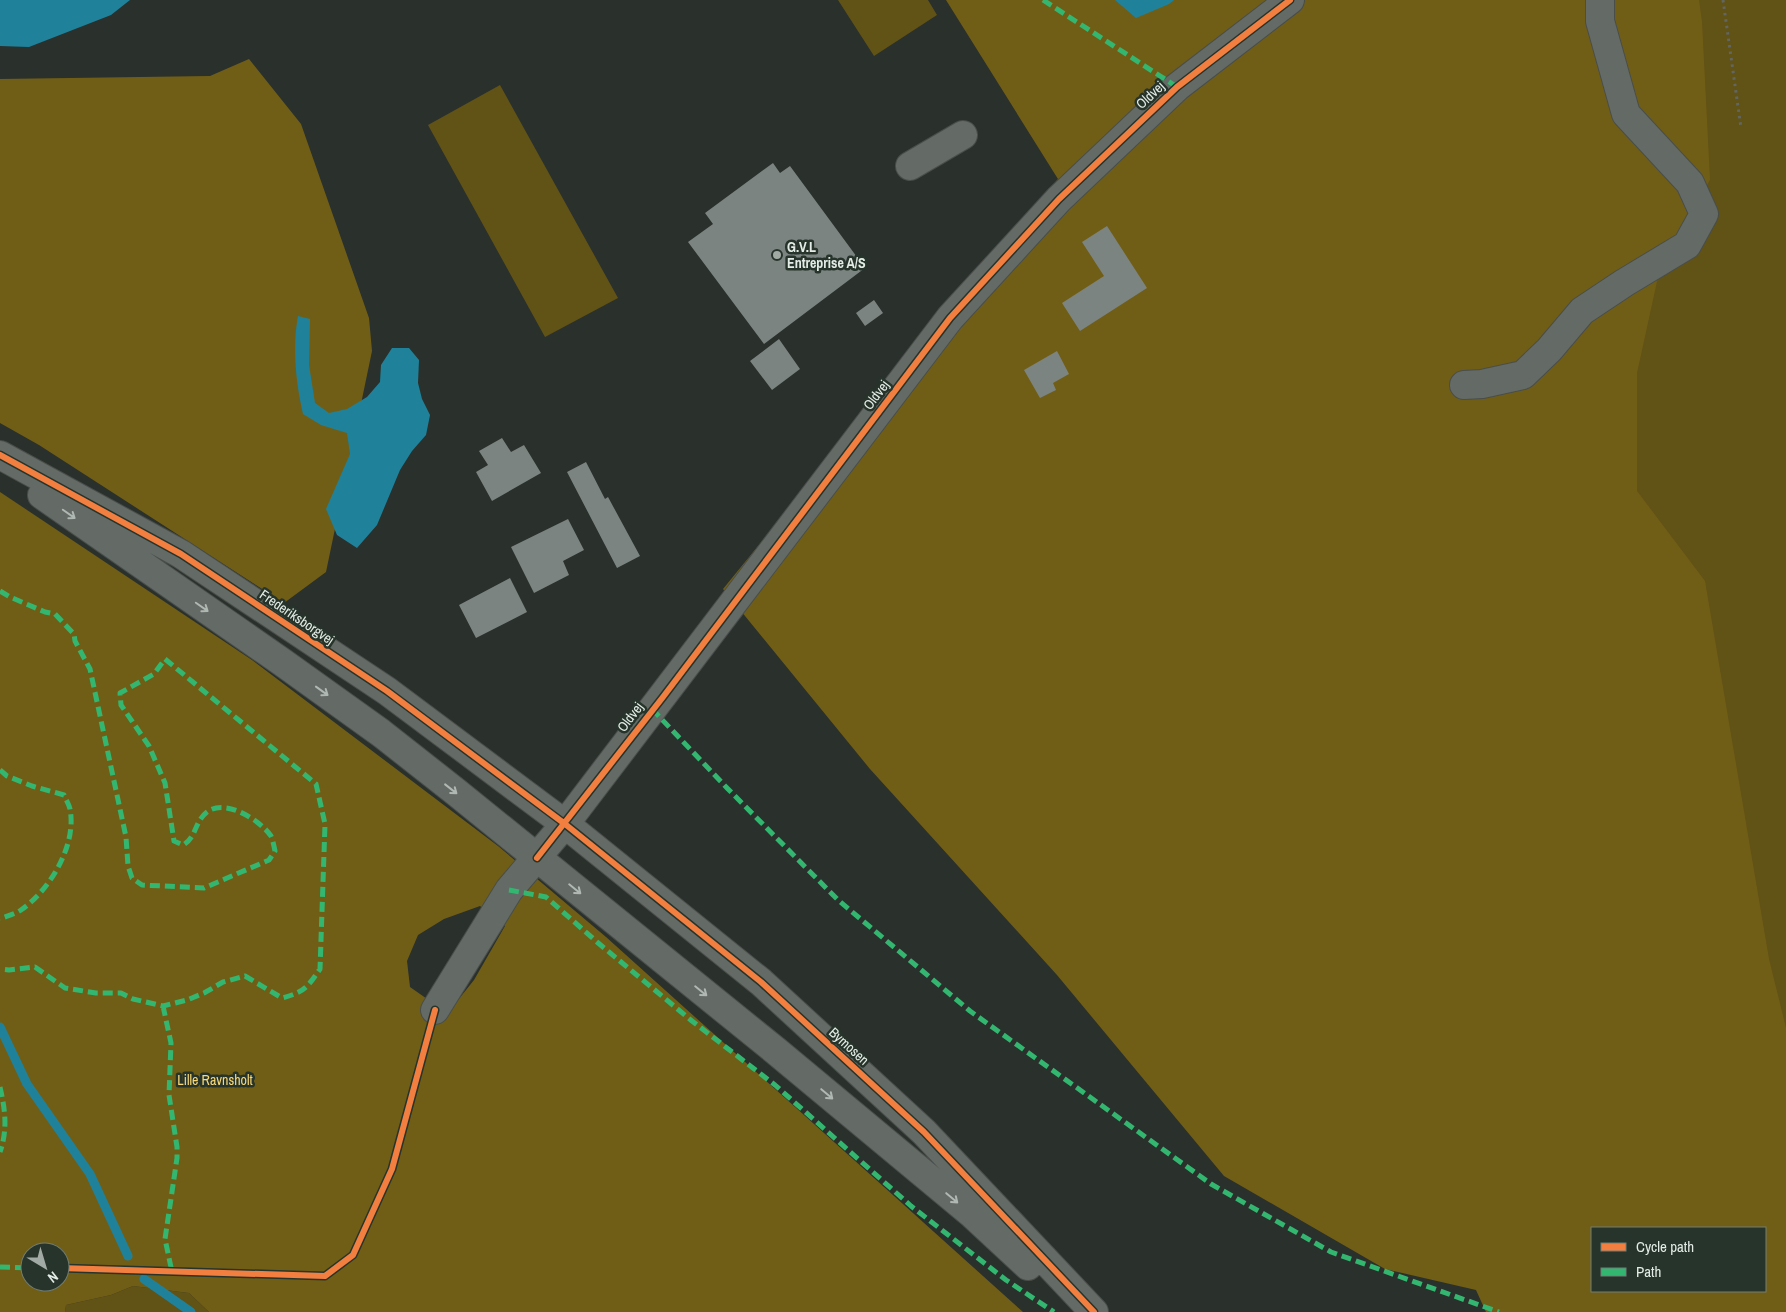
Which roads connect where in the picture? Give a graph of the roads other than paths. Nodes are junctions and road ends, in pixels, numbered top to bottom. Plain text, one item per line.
1 (1290, 0) edge
2 (1600, 0) edge
3 (962, 135) dead end
4 (910, 166) dead end
5 (1464, 385) dead end
6 (0, 455) edge
7 (0, 466) edge
8 (565, 824) junction
9 (538, 858) junction
10 (435, 1010) dead end
11 (1079, 1312) edge
12 (1094, 1312) edge

1 - 8 street, Oldvej
2 - 5 street
3 - 4 street
6 - 8 street, Frederiksborgvej
7 -> 9 street
8 - 9 street, Oldvej
8 - 12 street, Bymosen
9 - 10 street, Oldvej
9 -> 11 street

